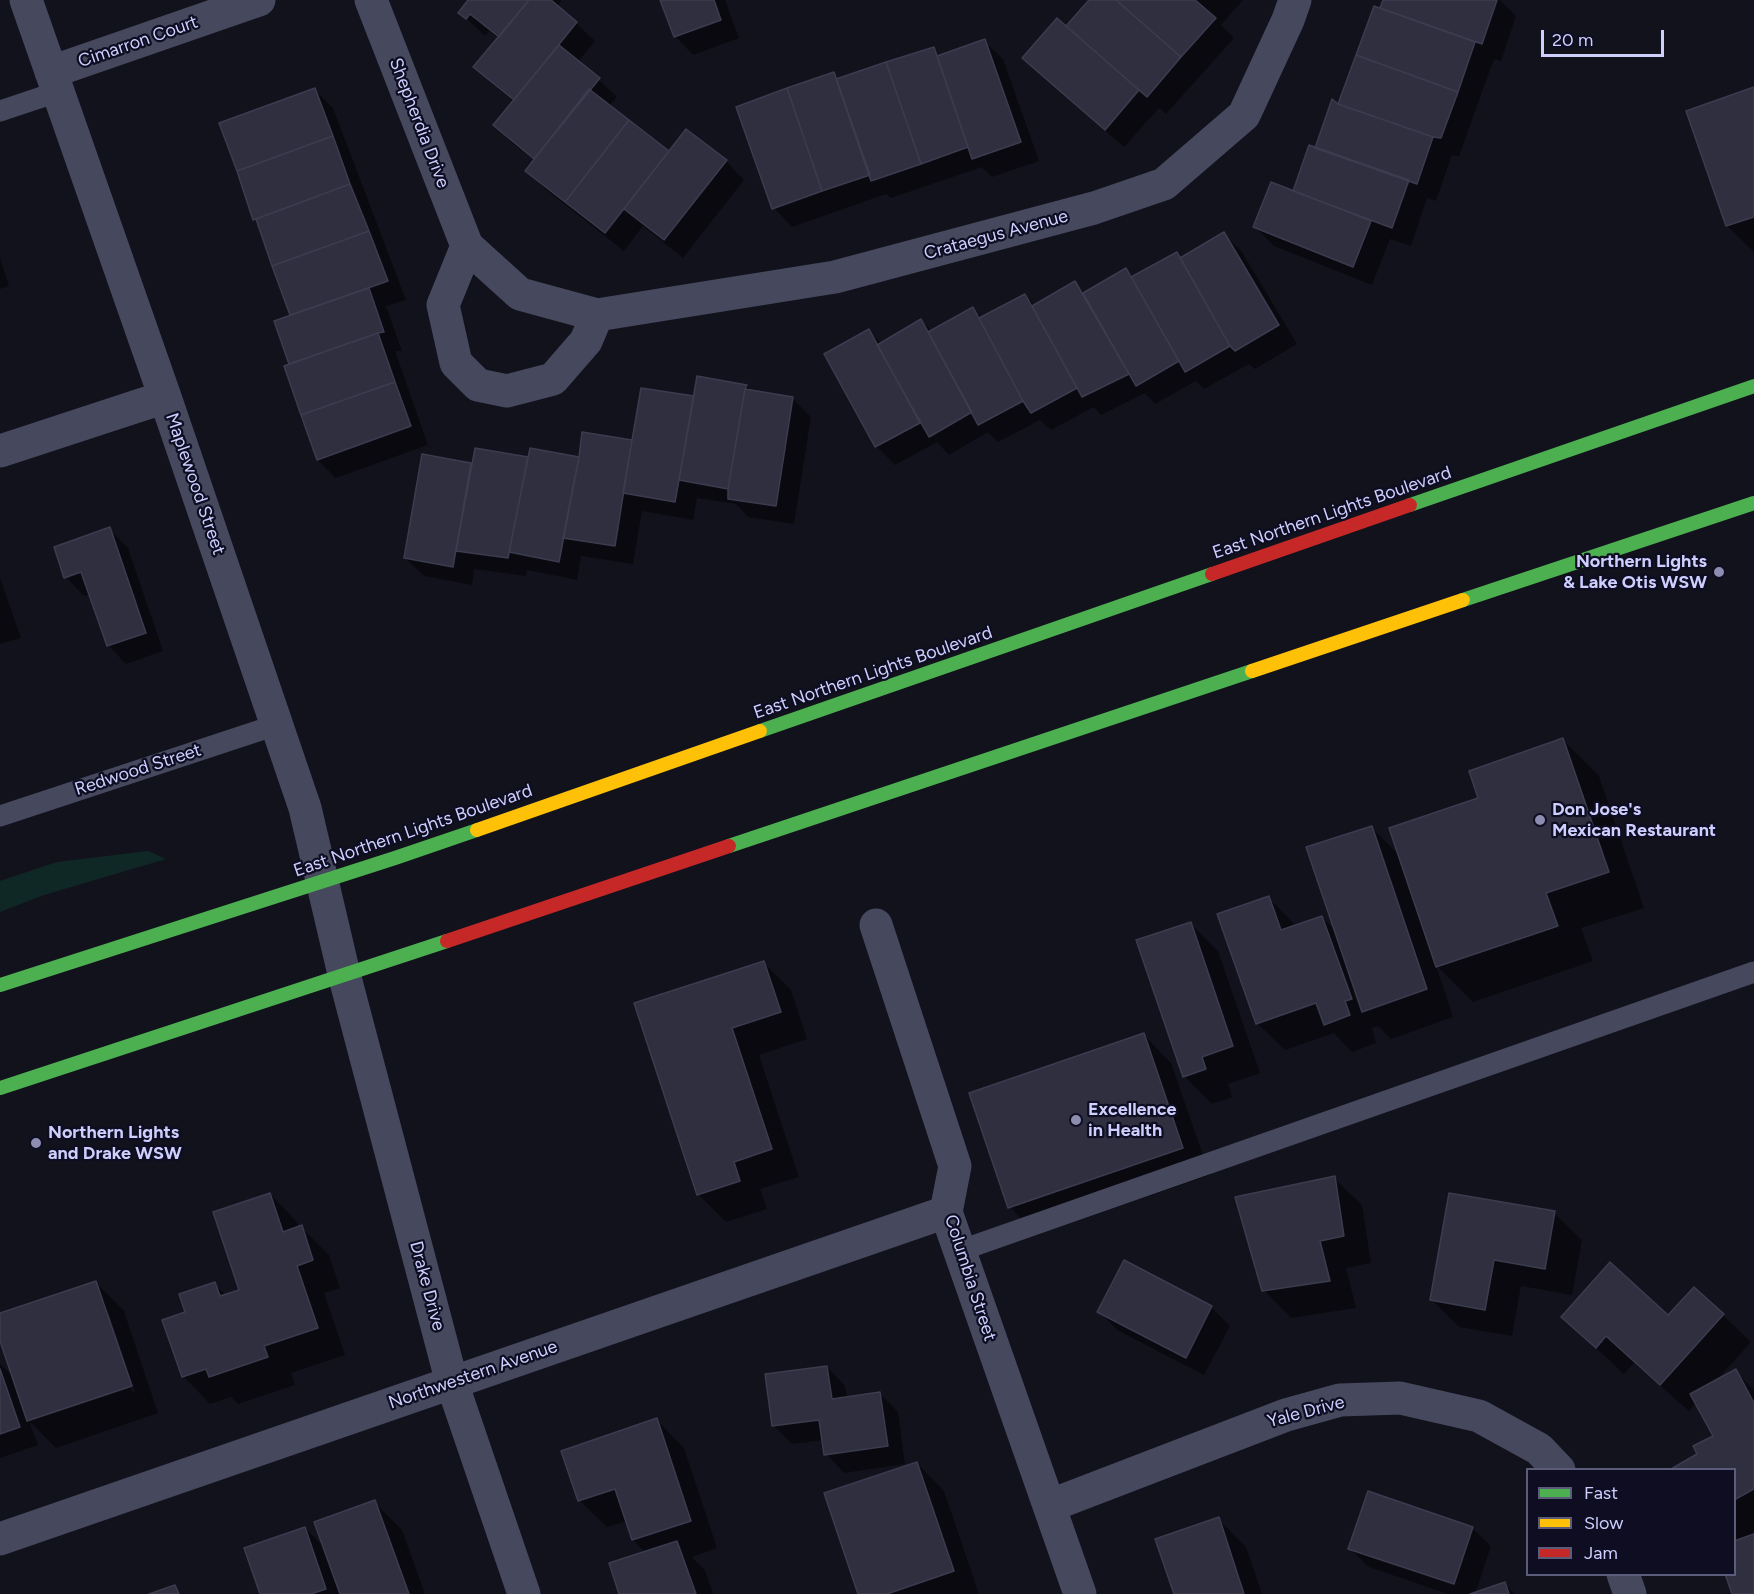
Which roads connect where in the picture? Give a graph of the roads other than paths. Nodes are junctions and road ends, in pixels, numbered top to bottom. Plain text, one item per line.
1 (26, 0) edge
2 (259, 0) edge
3 (371, 0) edge
4 (1295, 0) edge
5 (54, 82) junction
6 (0, 111) edge
7 (466, 246) junction
8 (597, 315) junction
9 (1754, 386) edge
10 (165, 397) junction
11 (0, 451) edge
12 (1754, 502) edge
13 (276, 725) junction
14 (0, 816) edge
15 (322, 881) junction
16 (876, 925) dead end
17 (1754, 972) edge
18 (344, 974) junction
19 (0, 985) edge
20 (0, 1088) edge
21 (946, 1212) junction
22 (959, 1251) junction
23 (452, 1383) junction
24 (1556, 1468) edge
25 (1049, 1506) junction
26 (0, 1539) edge
27 (1623, 1576) edge
28 (524, 1594) edge
29 (1080, 1594) edge
30 (1630, 1594) edge

1 - 5 street, Maplewood Street
2 - 5 street, Cimarron Court
3 - 7 street, Shepherdia Drive
4 - 8 street, Crataegus Avenue
5 - 6 lane
5 - 10 street, Maplewood Street
7 - 8 street
7 - 8 street
9 - 15 main road, East Northern Lights Boulevard
10 - 11 street
10 - 13 street, Maplewood Street
12 - 18 main road
13 - 14 lane, Redwood Street
13 - 15 street, Maplewood Street
15 - 18 street, Maplewood Street
15 - 19 main road, East Northern Lights Boulevard
16 - 21 street, Columbia Street
17 - 22 lane
18 - 20 main road
18 - 23 street, Drake Drive
21 - 22 street, Columbia Street
21 - 23 street, Northwestern Avenue
22 - 25 street, Columbia Street
23 - 26 street, Northwestern Avenue
23 - 28 street, Drake Drive
24 - 25 street, Yale Drive
25 - 29 street, Columbia Street
27 - 30 street

